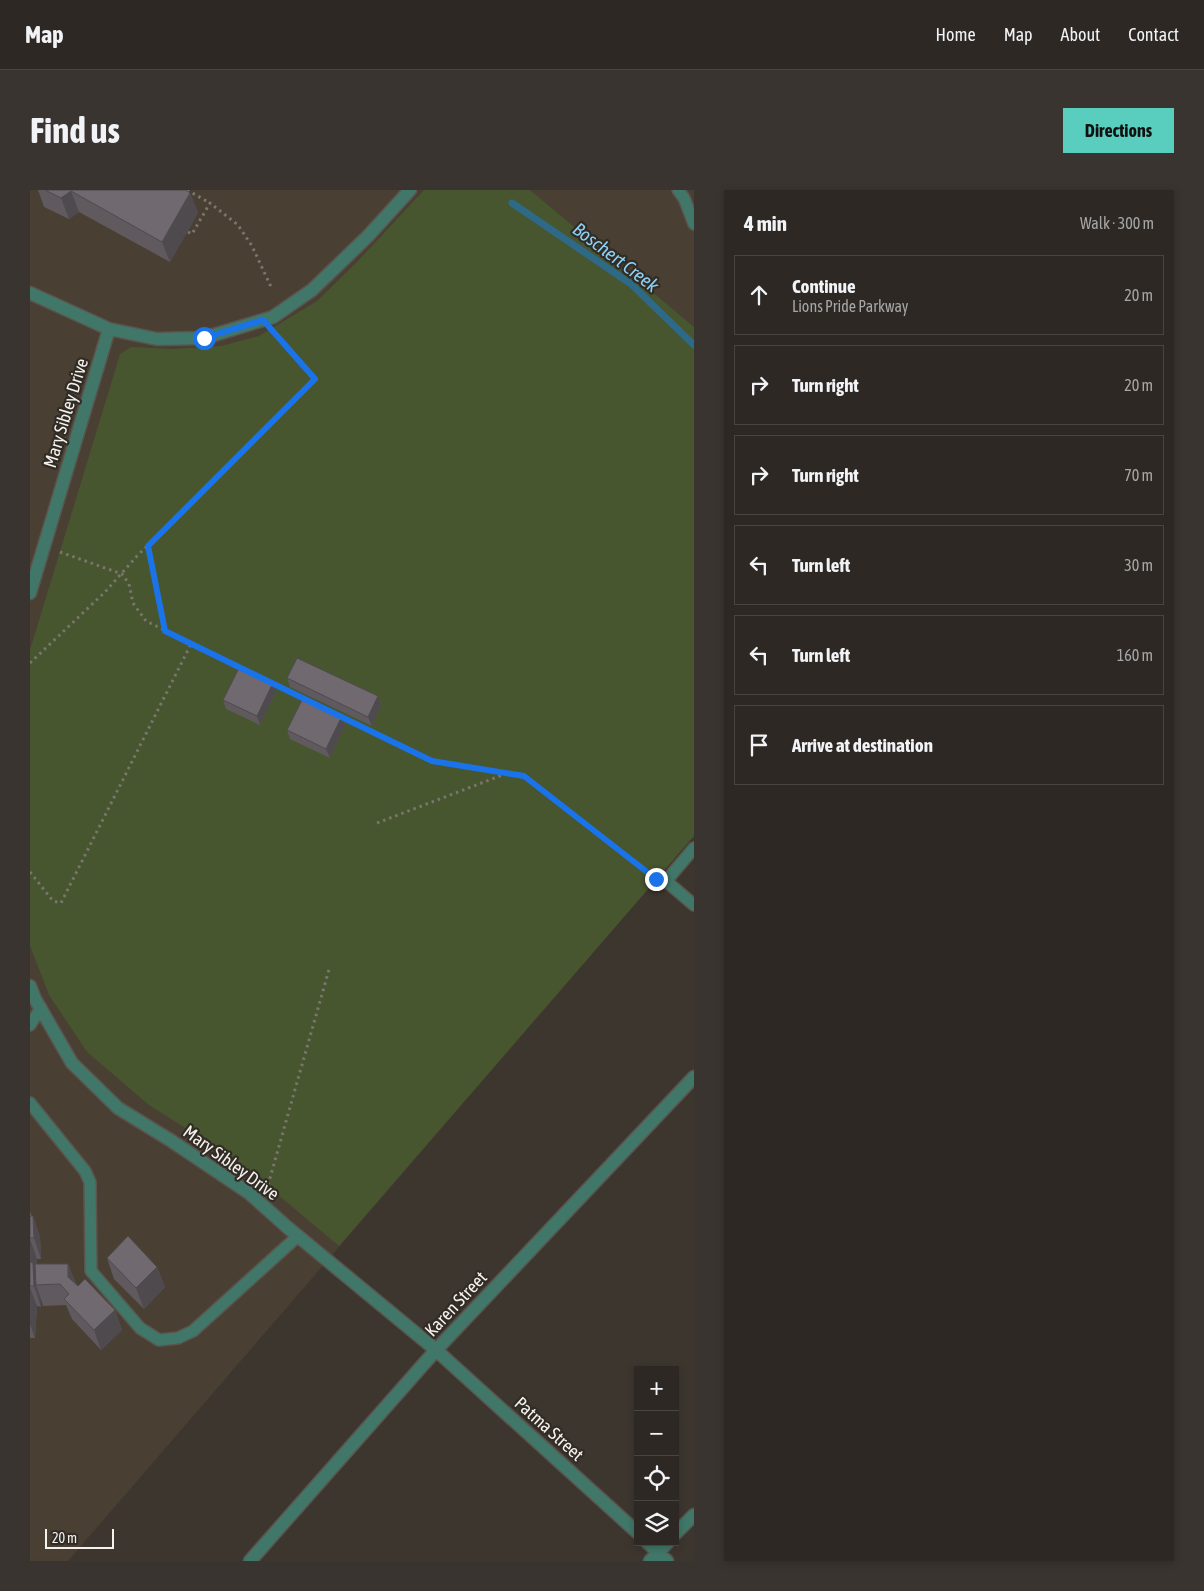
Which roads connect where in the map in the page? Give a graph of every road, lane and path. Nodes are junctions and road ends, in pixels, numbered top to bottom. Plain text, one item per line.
1 (187, 190) edge
2 (410, 190) edge
3 (678, 190) edge
4 (210, 203) junction
5 (694, 224) edge
6 (188, 232) dead end
7 (272, 289) dead end
8 (30, 293) edge
9 (263, 320) junction
10 (109, 330) junction
11 (148, 546) junction
12 (59, 552) dead end
13 (122, 574) junction
14 (30, 593) edge
15 (165, 631) junction
16 (191, 644) junction
17 (30, 663) edge
18 (244, 670) edge
19 (262, 678) edge
20 (307, 700) edge
21 (334, 713) edge
22 (505, 774) junction
23 (377, 823) dead end
24 (694, 848) edge
25 (30, 872) edge
26 (656, 879) dead end
27 (694, 905) edge
28 (330, 966) dead end
29 (30, 986) edge
30 (41, 1008) junction
31 (30, 1025) edge
32 (694, 1077) edge
33 (30, 1103) edge
34 (268, 1186) dead end
35 (298, 1236) junction
36 (436, 1350) junction
37 (694, 1515) edge
38 (634, 1529) edge
39 (679, 1530) edge
40 (650, 1546) edge
41 (666, 1546) edge
42 (658, 1558) edge
43 (250, 1561) edge

1 - 4 path
2 - 9 street
3 - 5 lane
4 - 6 path
4 - 7 path
8 - 10 street
9 - 10 street
9 - 11 path
10 - 14 street, Mary Sibley Drive
11 - 13 path
11 - 15 path
12 - 13 path
13 - 15 path
13 - 17 path
15 - 16 path
16 - 18 path
16 - 25 path
19 - 20 path
21 - 22 path
22 - 23 path
22 - 26 path
24 - 27 lane
28 - 34 path
29 - 30 street, Mary Sibley Drive
30 - 31 lane
30 - 35 street, Mary Sibley Drive
32 - 36 street, Karen Street
33 - 35 lane
35 - 36 street, Mary Sibley Drive
36 - 38 street, Patma Street
36 - 43 street, Karen Street
37 - 39 street
40 - 42 street
41 - 42 street

